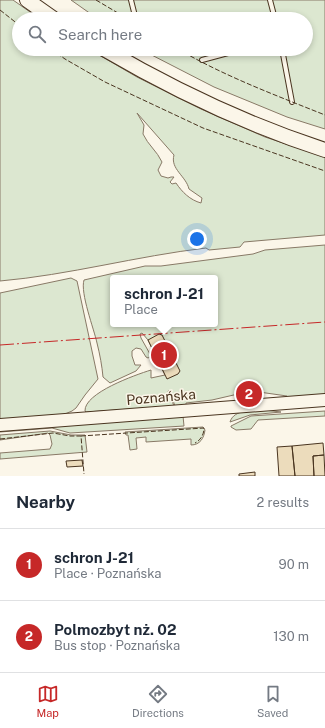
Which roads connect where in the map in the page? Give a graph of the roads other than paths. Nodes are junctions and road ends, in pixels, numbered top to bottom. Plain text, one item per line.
1 (27, 0) edge
2 (131, 0) edge
3 (270, 0) edge
4 (44, 12) edge
5 (134, 12) edge
6 (273, 12) edge
7 (116, 56) edge
8 (217, 56) edge
9 (283, 56) edge
10 (202, 60) dead end
11 (292, 102) dead end
12 (325, 150) edge
13 (325, 400) edge
14 (0, 425) edge

1 - 4 highway
2 - 5 lane
3 - 6 lane
7 - 12 highway
8 - 10 lane
9 - 11 lane
13 - 14 main road, Poznańska

